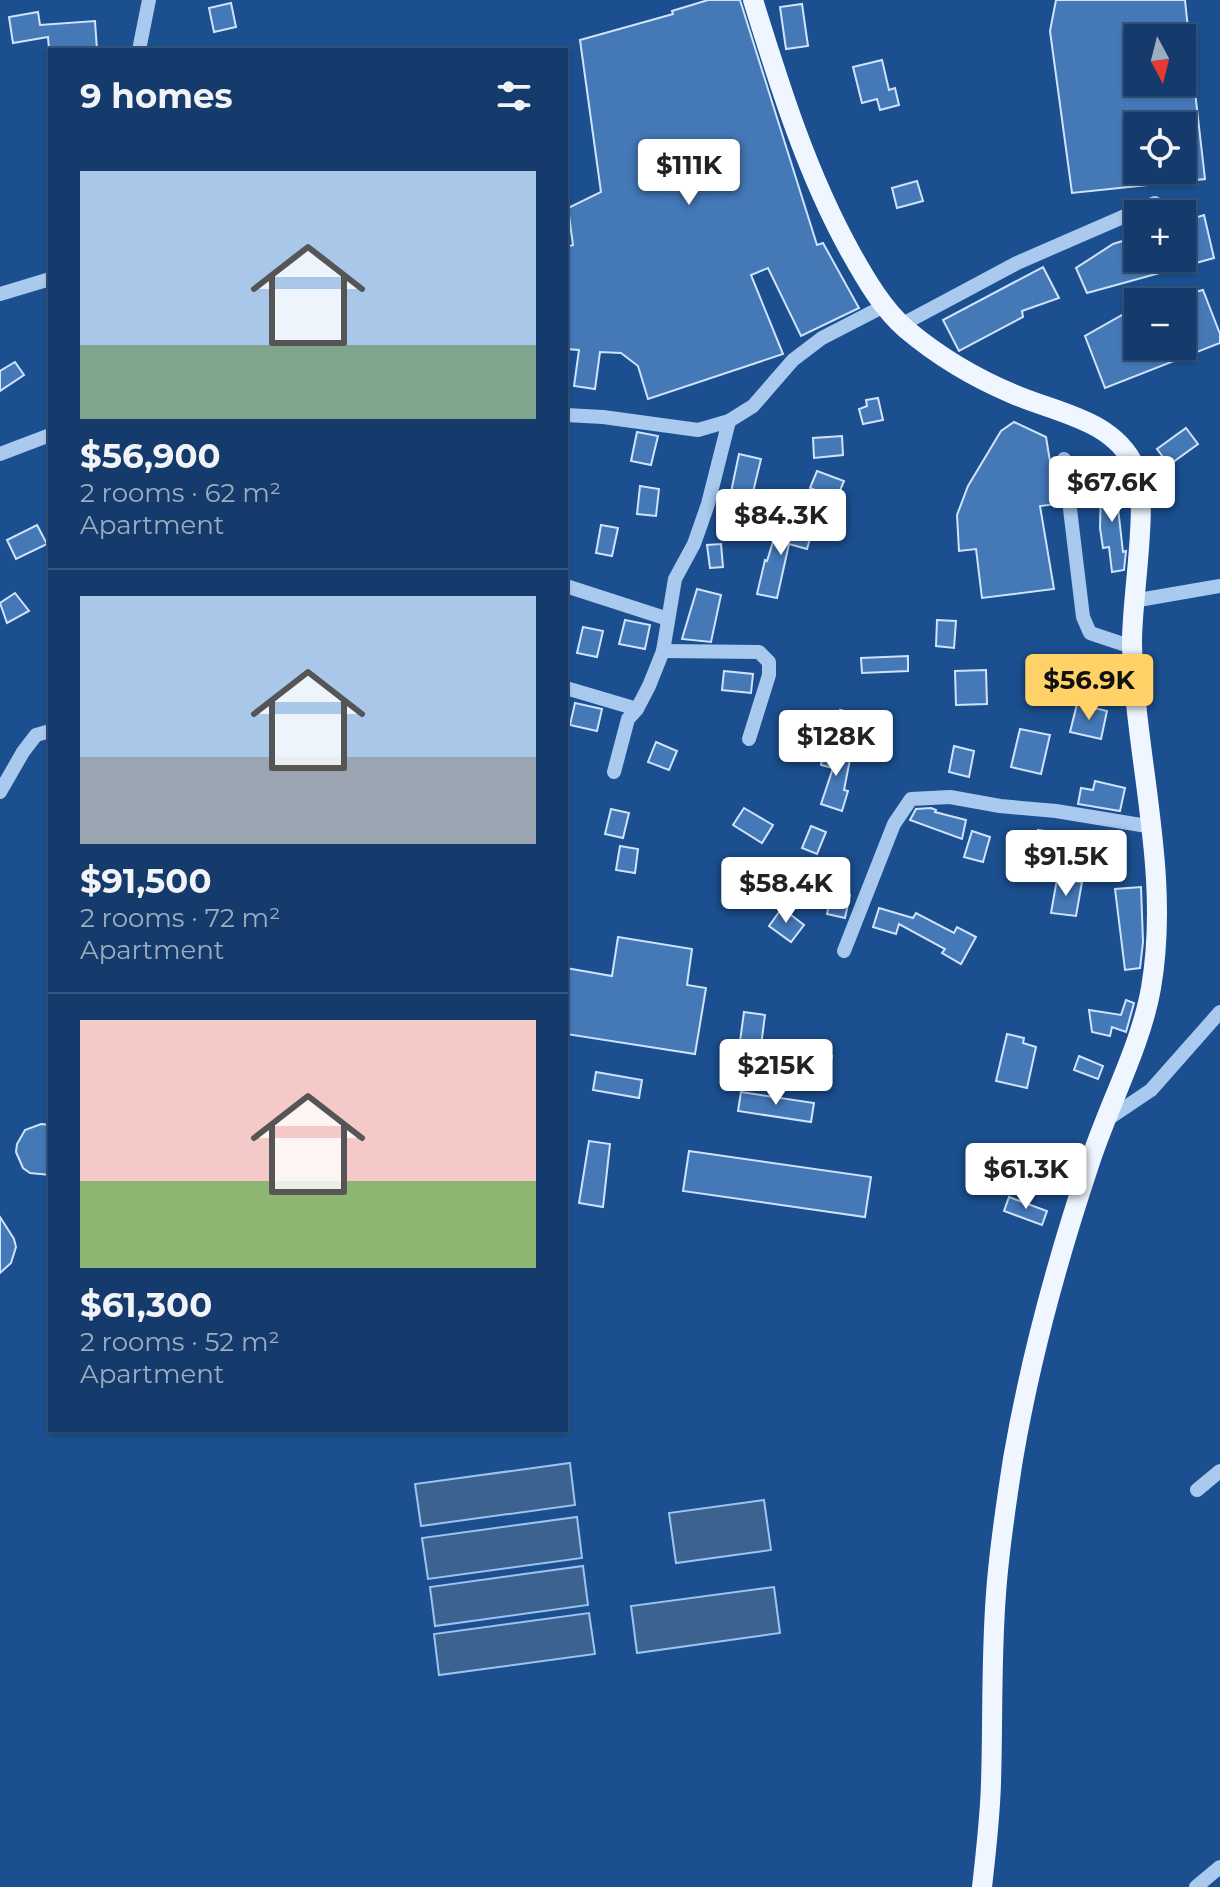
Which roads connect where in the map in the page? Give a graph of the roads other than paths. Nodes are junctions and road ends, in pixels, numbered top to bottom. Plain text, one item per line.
1 (149, 0) edge
2 (753, 0) edge
3 (139, 48) edge
4 (1124, 216) edge
5 (48, 280) edge
6 (0, 294) edge
7 (886, 305) junction
8 (901, 325) junction
9 (568, 415) edge
10 (729, 421) junction
11 (48, 436) edge
12 (0, 454) edge
13 (1064, 459) dead end
14 (1220, 586) edge
15 (568, 587) edge
16 (1133, 601) junction
17 (668, 619) junction
18 (1132, 647) junction
19 (663, 651) junction
20 (568, 689) edge
21 (637, 709) junction
22 (48, 732) edge
23 (749, 739) dead end
24 (614, 772) dead end
25 (0, 792) edge
26 (1153, 827) junction
27 (844, 951) dead end
28 (1220, 1012) edge
29 (1103, 1123) junction
30 (1220, 1471) edge
31 (1197, 1490) dead end
32 (1220, 1867) edge
33 (982, 1887) edge
34 (1196, 1887) edge

1 - 3 street
2 - 7 main road
4 - 8 street
5 - 6 street
7 - 8 main road
7 - 10 street
8 - 16 main road
9 - 10 street
10 - 17 street
11 - 12 street
13 - 18 street
14 - 16 street
15 - 17 street
16 - 18 main road
17 - 19 street
18 - 26 main road
19 - 21 street
19 - 23 street
20 - 21 street
21 - 24 street
22 - 25 street
26 - 27 street
26 - 29 main road
28 - 29 street
29 - 33 main road
30 - 31 street
32 - 34 street

